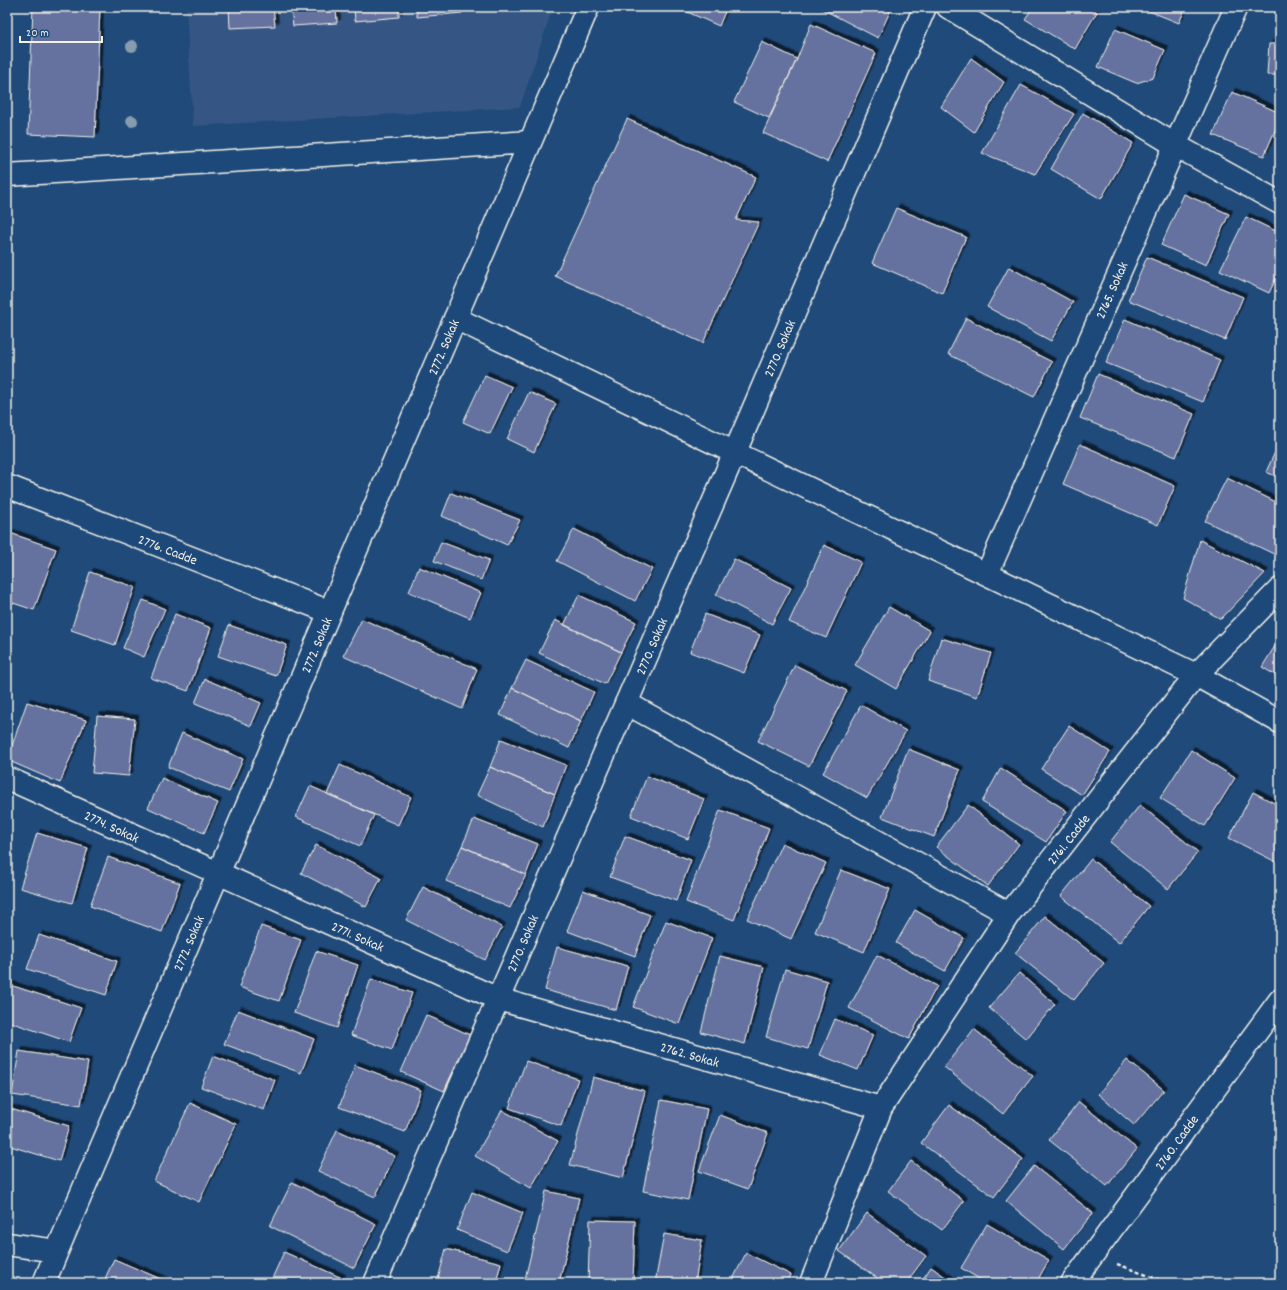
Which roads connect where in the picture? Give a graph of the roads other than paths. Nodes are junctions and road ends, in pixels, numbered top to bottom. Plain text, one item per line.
1 (588, 7) edge
2 (925, 7) edge
3 (948, 7) edge
4 (1236, 7) edge
5 (530, 142) junction
6 (1175, 145) junction
7 (7, 175) edge
8 (1280, 203) edge
9 (455, 318) junction
10 (735, 452) junction
11 (7, 486) edge
12 (987, 574) junction
13 (1280, 589) edge
14 (330, 612) junction
15 (1196, 675) junction
16 (626, 703) junction
17 (1280, 722) edge
18 (7, 778) edge
19 (218, 874) junction
20 (1009, 914) junction
21 (498, 999) junction
22 (1280, 1000) edge
23 (881, 1108) junction
24 (7, 1244) edge
25 (57, 1251) junction
26 (44, 1283) edge
27 (374, 1283) edge
28 (810, 1283) edge
29 (1072, 1283) edge

1 - 5 street, 2772. Sokak
2 - 10 street, 2770. Sokak
3 - 6 street
4 - 6 street, 2765. Sokak
5 - 7 street
5 - 9 street, 2772. Sokak
6 - 8 street
6 - 12 street, 2765. Sokak
9 - 10 street
9 - 14 street, 2772. Sokak
10 - 12 street
10 - 16 street, 2770. Sokak
11 - 14 street, 2776. Cadde
12 - 15 street
13 - 15 street, 2761. Cadde
14 - 19 street, 2772. Sokak
15 - 17 street
15 - 20 street, 2761. Cadde
16 - 20 street
16 - 21 street, 2770. Sokak
18 - 19 street, 2774. Sokak
19 - 21 street, 2771. Sokak
19 - 25 street, 2772. Sokak
20 - 23 street, 2761. Cadde
21 - 23 street, 2762. Sokak
21 - 27 street, 2770. Sokak
22 - 29 street, 2760. Cadde
23 - 28 street, 2761. Cadde
24 - 25 street
25 - 26 street, 2772. Sokak

